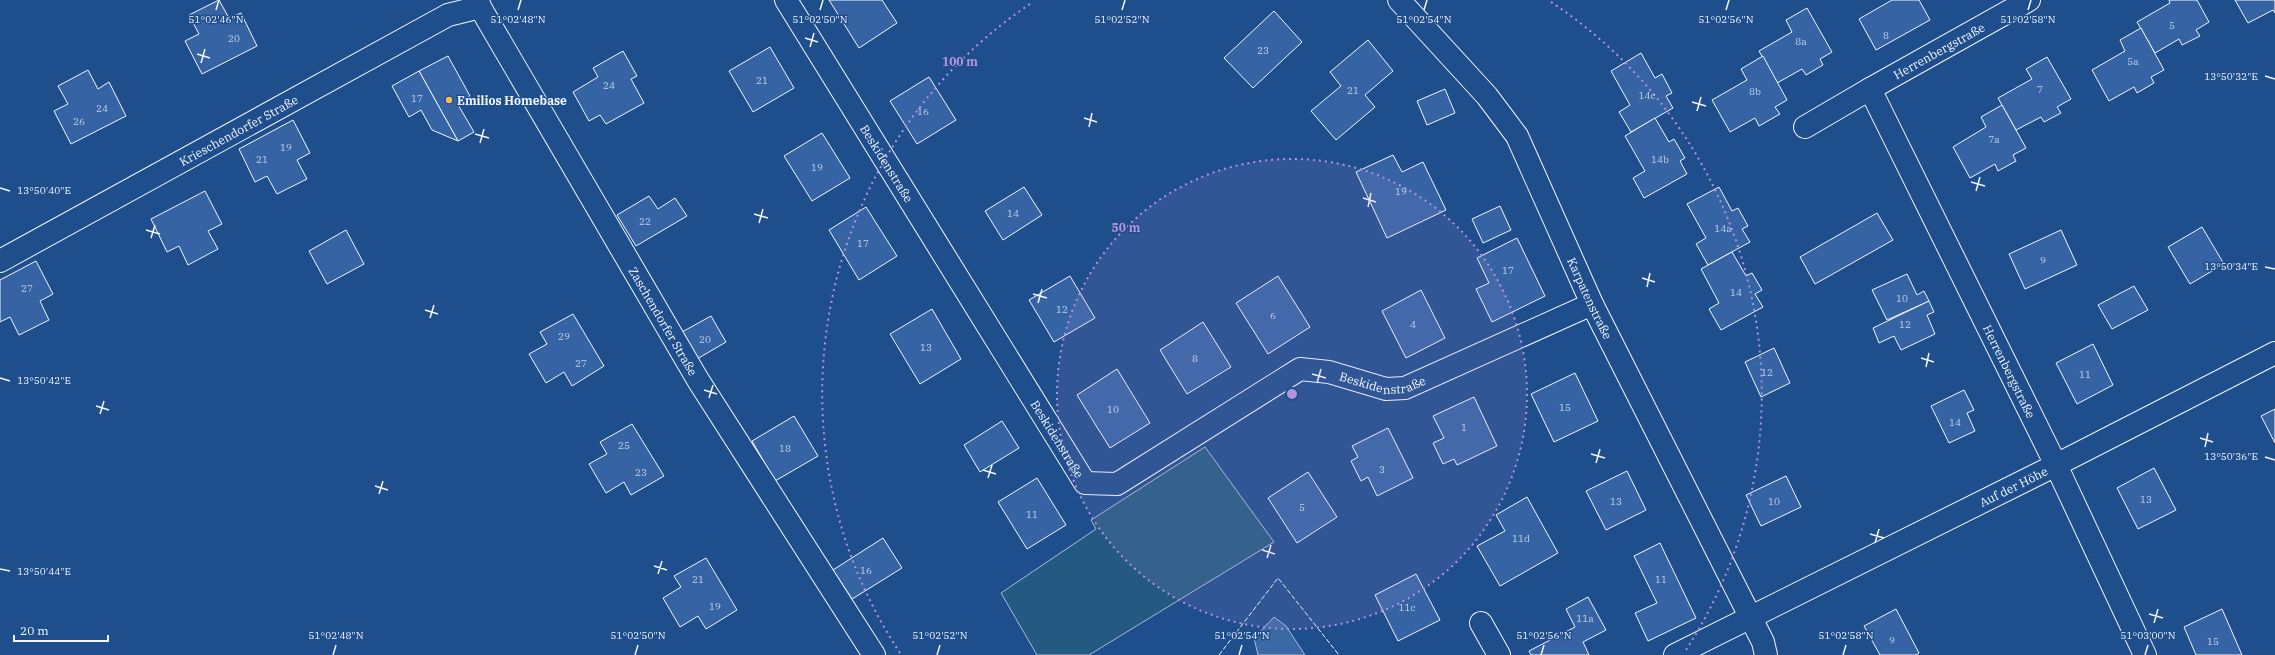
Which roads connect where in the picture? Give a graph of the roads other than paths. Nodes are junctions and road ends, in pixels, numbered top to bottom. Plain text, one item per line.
1 (786, 0) edge
2 (1399, 0) edge
3 (2029, 0) edge
4 (479, 4) edge
5 (1870, 89) junction
6 (1805, 127) dead end
7 (0, 261) edge
8 (1592, 304) junction
9 (2275, 353) edge
10 (2056, 465) junction
11 (1751, 619) junction
12 (1481, 623) dead end
13 (874, 655) edge
14 (1499, 655) edge
15 (1675, 655) edge
16 (1766, 655) edge
17 (2145, 655) edge

1 - 8 street, Beskidenstraße
2 - 8 street, Karpatenstraße
3 - 5 street, Herrenbergstraße
4 - 7 street, Krieschendorfer Straße
4 - 13 street, Zaschendorfer Straße
5 - 6 street, Herrenbergstraße
5 - 10 street, Herrenbergstraße
8 - 11 street, Karpatenstraße
9 - 10 street, Auf der Höhe
10 - 11 street, Auf der Höhe
10 - 17 street, Herrenbergstraße
11 - 15 street
11 - 16 street, Karpatenstraße
12 - 14 street

